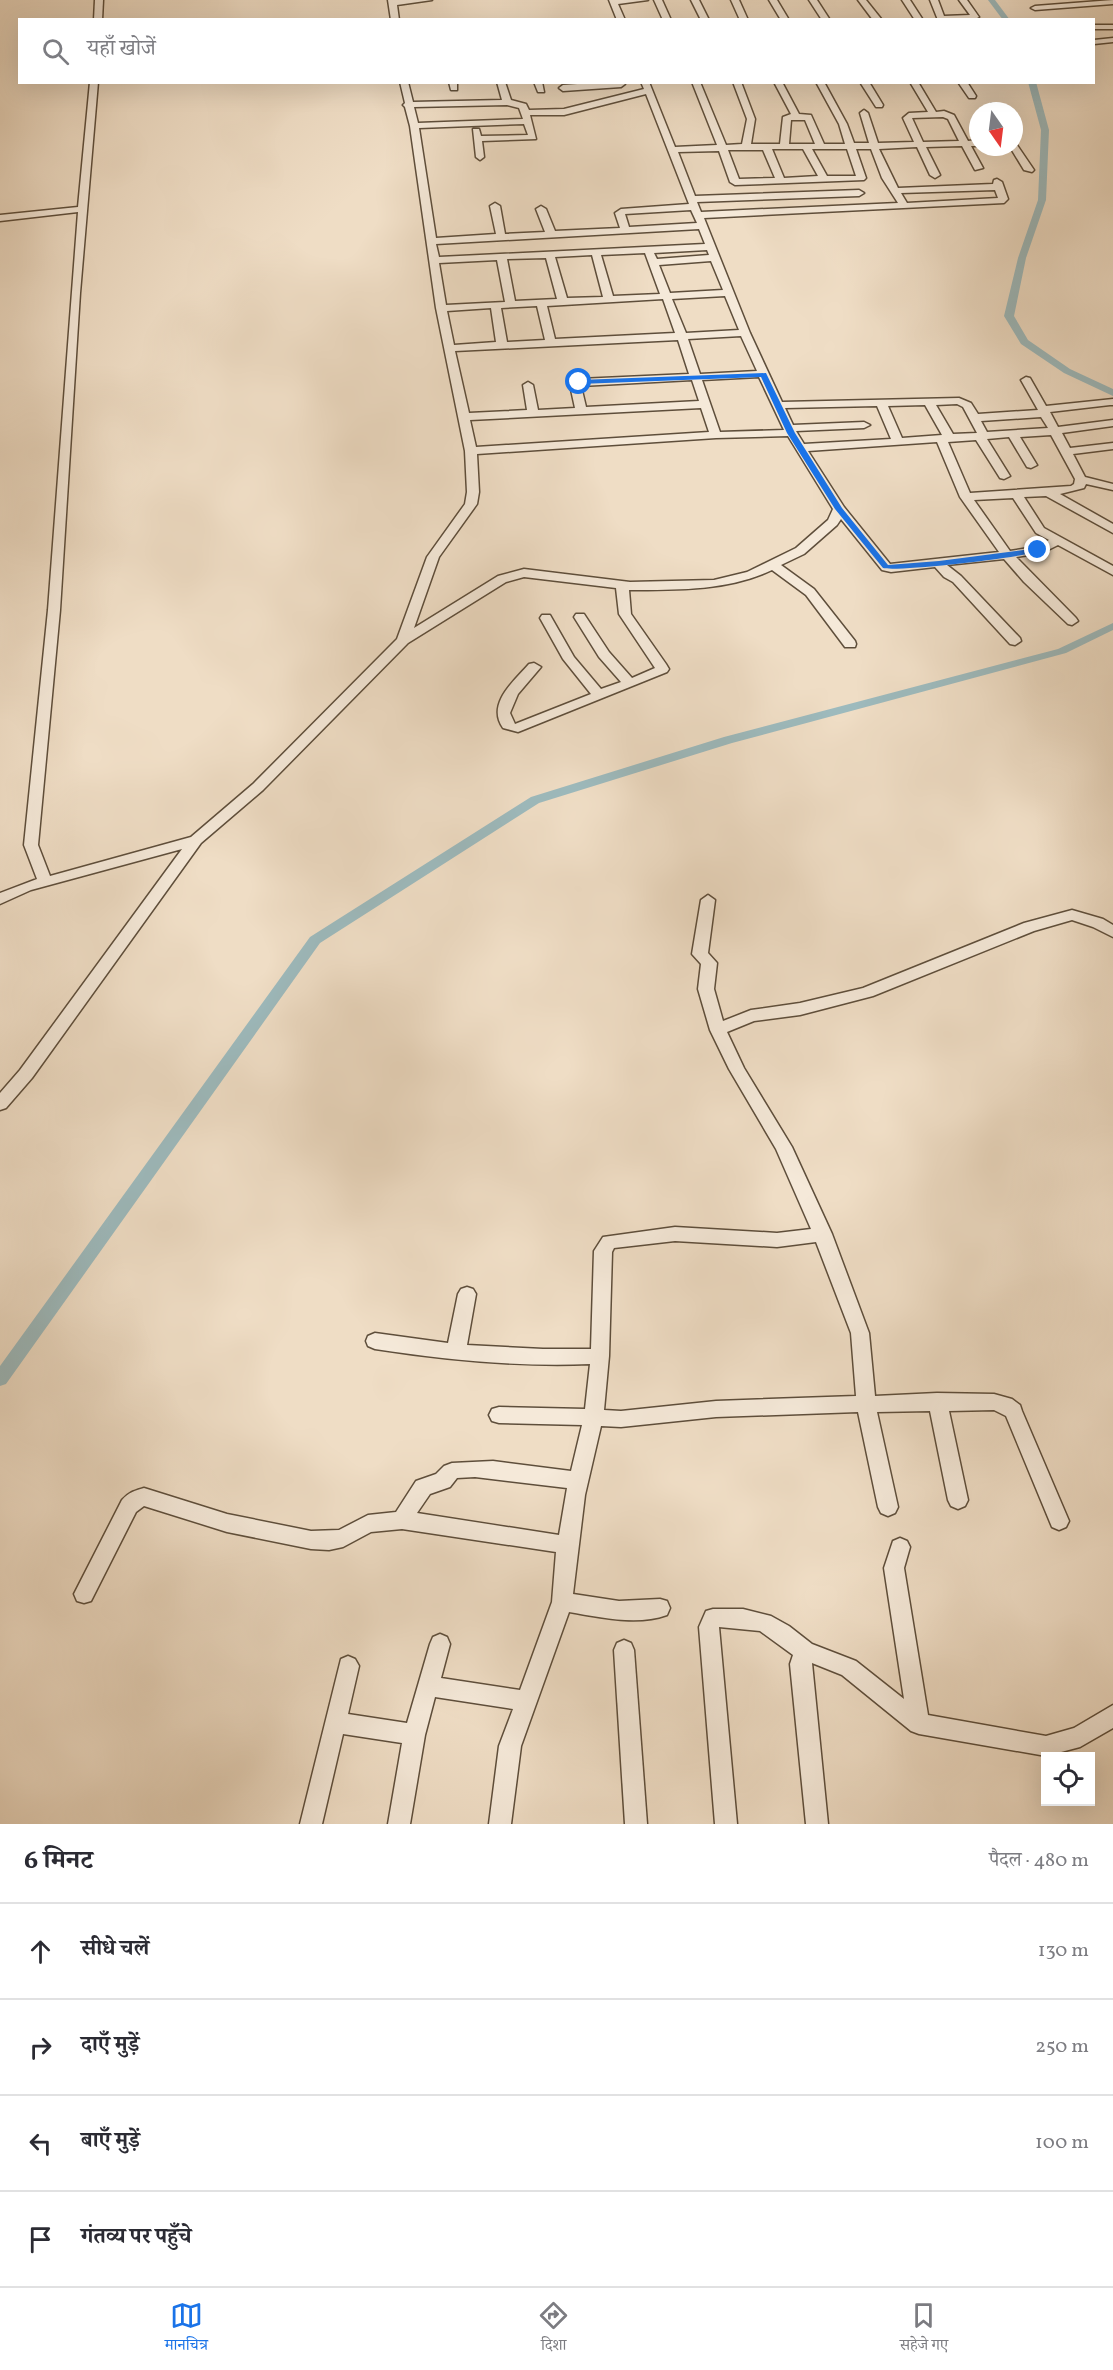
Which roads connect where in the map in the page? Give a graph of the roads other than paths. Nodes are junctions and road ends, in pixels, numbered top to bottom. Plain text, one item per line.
1 (99, 0) edge
2 (428, 0) edge
3 (644, 0) edge
4 (658, 0) edge
5 (695, 0) edge
6 (735, 0) edge
7 (773, 0) edge
8 (813, 0) edge
9 (862, 0) edge
10 (906, 0) edge
11 (934, 0) edge
12 (963, 0) edge
13 (613, 1) edge
14 (1109, 1) edge
15 (392, 2) edge
16 (1032, 5) edge
17 (1065, 6) edge
18 (98, 18) edge
19 (395, 18) edge
20 (620, 18) edge
21 (666, 18) edge
22 (704, 18) edge
23 (743, 18) edge
24 (783, 18) edge
25 (825, 18) edge
26 (876, 18) edge
27 (918, 18) edge
28 (942, 18) edge
29 (977, 18) edge
30 (1044, 18) edge
31 (1095, 27) edge
32 (1113, 27) edge
33 (1113, 40) edge
34 (1095, 42) edge
35 (94, 84) edge
36 (404, 84) edge
37 (502, 84) edge
38 (586, 84) edge
39 (621, 84) dead end
40 (697, 84) edge
41 (738, 84) edge
42 (779, 84) edge
43 (821, 84) edge
44 (865, 84) edge
45 (915, 84) edge
46 (963, 84) edge
47 (646, 86) edge
48 (563, 88) dead end
49 (972, 96) dead end
50 (494, 102) junction
51 (507, 102) junction
52 (407, 105) junction
53 (879, 105) dead end
54 (457, 111) dead end
55 (864, 113) dead end
56 (933, 114) junction
57 (796, 116) junction
58 (528, 117) junction
59 (498, 122) junction
60 (475, 123) junction
61 (460, 124) junction
62 (414, 126) junction
63 (477, 139) junction
64 (964, 143) junction
65 (969, 143) edge
66 (920, 145) junction
67 (851, 146) junction
68 (874, 146) junction
69 (721, 147) junction
70 (746, 147) junction
71 (766, 147) junction
72 (784, 147) junction
73 (807, 147) junction
74 (821, 147) junction
75 (671, 150) junction
76 (1020, 156) edge
77 (480, 157) dead end
78 (978, 168) dead end
79 (1029, 170) dead end
80 (935, 175) dead end
81 (870, 178) junction
82 (824, 179) junction
83 (780, 180) junction
84 (894, 191) junction
85 (859, 193) junction
86 (903, 204) junction
87 (495, 206) dead end
88 (868, 206) junction
89 (83, 209) junction
90 (541, 209) dead end
91 (696, 211) junction
92 (0, 218) edge
93 (625, 230) junction
94 (551, 234) junction
95 (501, 237) junction
96 (430, 241) junction
97 (713, 253) junction
98 (596, 254) junction
99 (550, 256) junction
100 (651, 256) junction
101 (502, 258) junction
102 (433, 260) junction
103 (729, 293) junction
104 (665, 297) junction
105 (609, 299) junction
106 (563, 302) junction
107 (541, 303) junction
108 (512, 304) junction
109 (495, 305) junction
110 (441, 308) junction
111 (745, 333) junction
112 (682, 337) junction
113 (551, 343) junction
114 (502, 346) junction
115 (449, 348) junction
116 (764, 374) junction
117 (696, 377) junction
118 (1026, 380) dead end
119 (528, 386) dead end
120 (928, 401) junction
121 (1110, 402) dead end
122 (881, 403) junction
123 (705, 404) junction
124 (778, 405) junction
125 (581, 411) junction
126 (1044, 412) junction
127 (533, 413) junction
128 (464, 417) junction
129 (974, 418) junction
130 (1113, 423) edge
131 (864, 425) dead end
132 (790, 431) junction
133 (1055, 431) junction
134 (1013, 434) junction
135 (716, 435) junction
136 (982, 436) junction
137 (946, 439) junction
138 (899, 443) junction
139 (1113, 446) edge
140 (801, 448) junction
141 (471, 451) junction
142 (1066, 452) junction
143 (1031, 465) dead end
144 (1004, 476) dead end
145 (1081, 480) junction
146 (1113, 487) edge
147 (1048, 492) junction
148 (1016, 494) junction
149 (966, 497) junction
150 (839, 509) junction
151 (1113, 529) edge
152 (1056, 541) junction
153 (1007, 555) junction
154 (772, 564) junction
155 (939, 564) junction
156 (1113, 572) edge
157 (622, 585) junction
158 (580, 617) dead end
159 (546, 618) dead end
160 (1072, 621) dead end
161 (403, 640) junction
162 (1014, 641) dead end
163 (850, 644) dead end
164 (534, 667) dead end
165 (629, 683) junction
166 (599, 695) junction
167 (195, 840) junction
168 (45, 882) junction
169 (0, 899) edge
170 (708, 900) dead end
171 (1113, 932) edge
172 (718, 1030) junction
173 (0, 1104) edge
174 (823, 1234) junction
175 (467, 1294) dead end
176 (375, 1341) dead end
177 (456, 1352) junction
178 (600, 1356) junction
179 (937, 1401) junction
180 (866, 1404) junction
181 (500, 1415) dead end
182 (594, 1416) junction
183 (579, 1481) junction
184 (958, 1500) dead end
185 (888, 1507) dead end
186 (402, 1520) junction
187 (1059, 1521) dead end
188 (567, 1545) junction
189 (900, 1547) dead end
190 (84, 1593) dead end
191 (562, 1602) junction
192 (660, 1608) dead end
193 (440, 1644) dead end
194 (624, 1650) dead end
195 (805, 1651) junction
196 (348, 1666) dead end
197 (429, 1686) junction
198 (527, 1701) junction
199 (1113, 1715) edge
200 (335, 1722) junction
201 (919, 1724) junction
202 (414, 1735) junction
203 (311, 1824) edge
204 (399, 1824) edge
205 (500, 1824) edge
206 (636, 1824) edge
207 (726, 1824) edge
208 (817, 1824) edge

1 - 18 street
2 - 15 street
3 - 13 street
4 - 21 street
5 - 22 street
6 - 23 street
7 - 24 street
8 - 25 street
9 - 26 street
10 - 27 street
11 - 28 street
12 - 29 street
13 - 20 street
14 - 17 street
15 - 19 street
16 - 17 street
16 - 30 street
31 - 32 street
33 - 34 street
35 - 89 street
36 - 52 street
37 - 51 street
38 - 39 street
38 - 48 street
40 - 69 street
41 - 70 street
42 - 57 street
43 - 67 street
44 - 53 street
45 - 56 street
46 - 49 street
47 - 58 street
47 - 75 street
50 - 51 street
50 - 52 street
50 - 59 street
51 - 58 street
52 - 62 street
54 - 61 street
55 - 68 street
56 - 64 street
56 - 66 street
57 - 72 street
57 - 74 street
58 - 59 street
58 - 63 street
59 - 60 street
60 - 61 street
60 - 63 street
61 - 62 street
62 - 96 street
63 - 77 street
64 - 65 street
64 - 66 street
64 - 78 street
66 - 68 street
66 - 80 street
67 - 68 street
67 - 74 street
67 - 81 street
68 - 81 street
69 - 70 street
69 - 75 street
69 - 83 street
70 - 71 street
71 - 72 street
71 - 83 street
72 - 73 street
73 - 74 street
73 - 82 street
75 - 91 street
76 - 79 street
81 - 82 street
81 - 84 street
81 - 85 street
82 - 83 street
84 - 86 street
84 - 86 street
85 - 88 street
85 - 91 street
86 - 88 street
87 - 95 street
88 - 91 street
89 - 92 street
89 - 168 street
90 - 94 street
91 - 93 street
91 - 93 street
91 - 97 street
93 - 94 street
94 - 95 street
95 - 96 street
96 - 102 street
97 - 100 street
97 - 103 street
98 - 99 street
98 - 100 street
98 - 105 street
99 - 101 street
99 - 106 street
100 - 104 street
101 - 102 street
101 - 108 street
102 - 110 street
103 - 104 street
103 - 111 street
104 - 105 street
104 - 112 street
105 - 106 street
106 - 107 street
107 - 108 street
107 - 113 street
108 - 109 street
109 - 110 street
109 - 114 street
110 - 115 street
111 - 112 street
111 - 116 street
112 - 113 street
112 - 117 street
113 - 114 street
114 - 115 street
115 - 128 street
116 - 117 street
116 - 124 street
117 - 123 street
117 - 125 street
118 - 126 street
119 - 127 street
120 - 122 street
120 - 129 street
120 - 137 street
121 - 126 street
122 - 124 street
122 - 138 street
123 - 125 street
123 - 135 street
124 - 132 street
125 - 127 street
126 - 129 street
126 - 133 street
127 - 128 street
128 - 141 street
129 - 136 street
130 - 133 street
131 - 132 street
132 - 135 street
132 - 140 street
133 - 134 street
133 - 142 street
134 - 136 street
134 - 143 street
135 - 141 street
136 - 137 street
136 - 144 street
137 - 138 street
137 - 149 street
138 - 140 street
139 - 142 street
140 - 150 street
141 - 161 street
142 - 145 street
145 - 146 street
145 - 147 street
147 - 148 street
147 - 151 street
148 - 149 street
148 - 152 street
149 - 153 street
150 - 154 street
150 - 155 street
152 - 153 street
152 - 156 street
153 - 155 street
153 - 160 street
154 - 157 street
154 - 163 street
155 - 162 street
157 - 161 street
157 - 165 street
158 - 165 street
159 - 166 street
161 - 167 street
164 - 166 street
165 - 166 street
167 - 168 street
167 - 173 street
168 - 169 street
170 - 172 street
171 - 172 street
172 - 174 street
174 - 178 street
174 - 180 street
175 - 177 street
176 - 177 street
177 - 178 street
178 - 182 street
179 - 180 street
179 - 184 street
179 - 187 street
180 - 182 street
180 - 185 street
181 - 182 street
182 - 183 street
183 - 186 street
183 - 188 street
186 - 188 street
186 - 190 street
188 - 191 street
189 - 201 street
191 - 192 street
191 - 198 street
193 - 197 street
194 - 206 street
195 - 201 street
195 - 207 street
195 - 208 street
196 - 200 street
197 - 198 street
197 - 202 street
198 - 205 street
199 - 201 street
200 - 202 street
200 - 203 street
202 - 204 street

